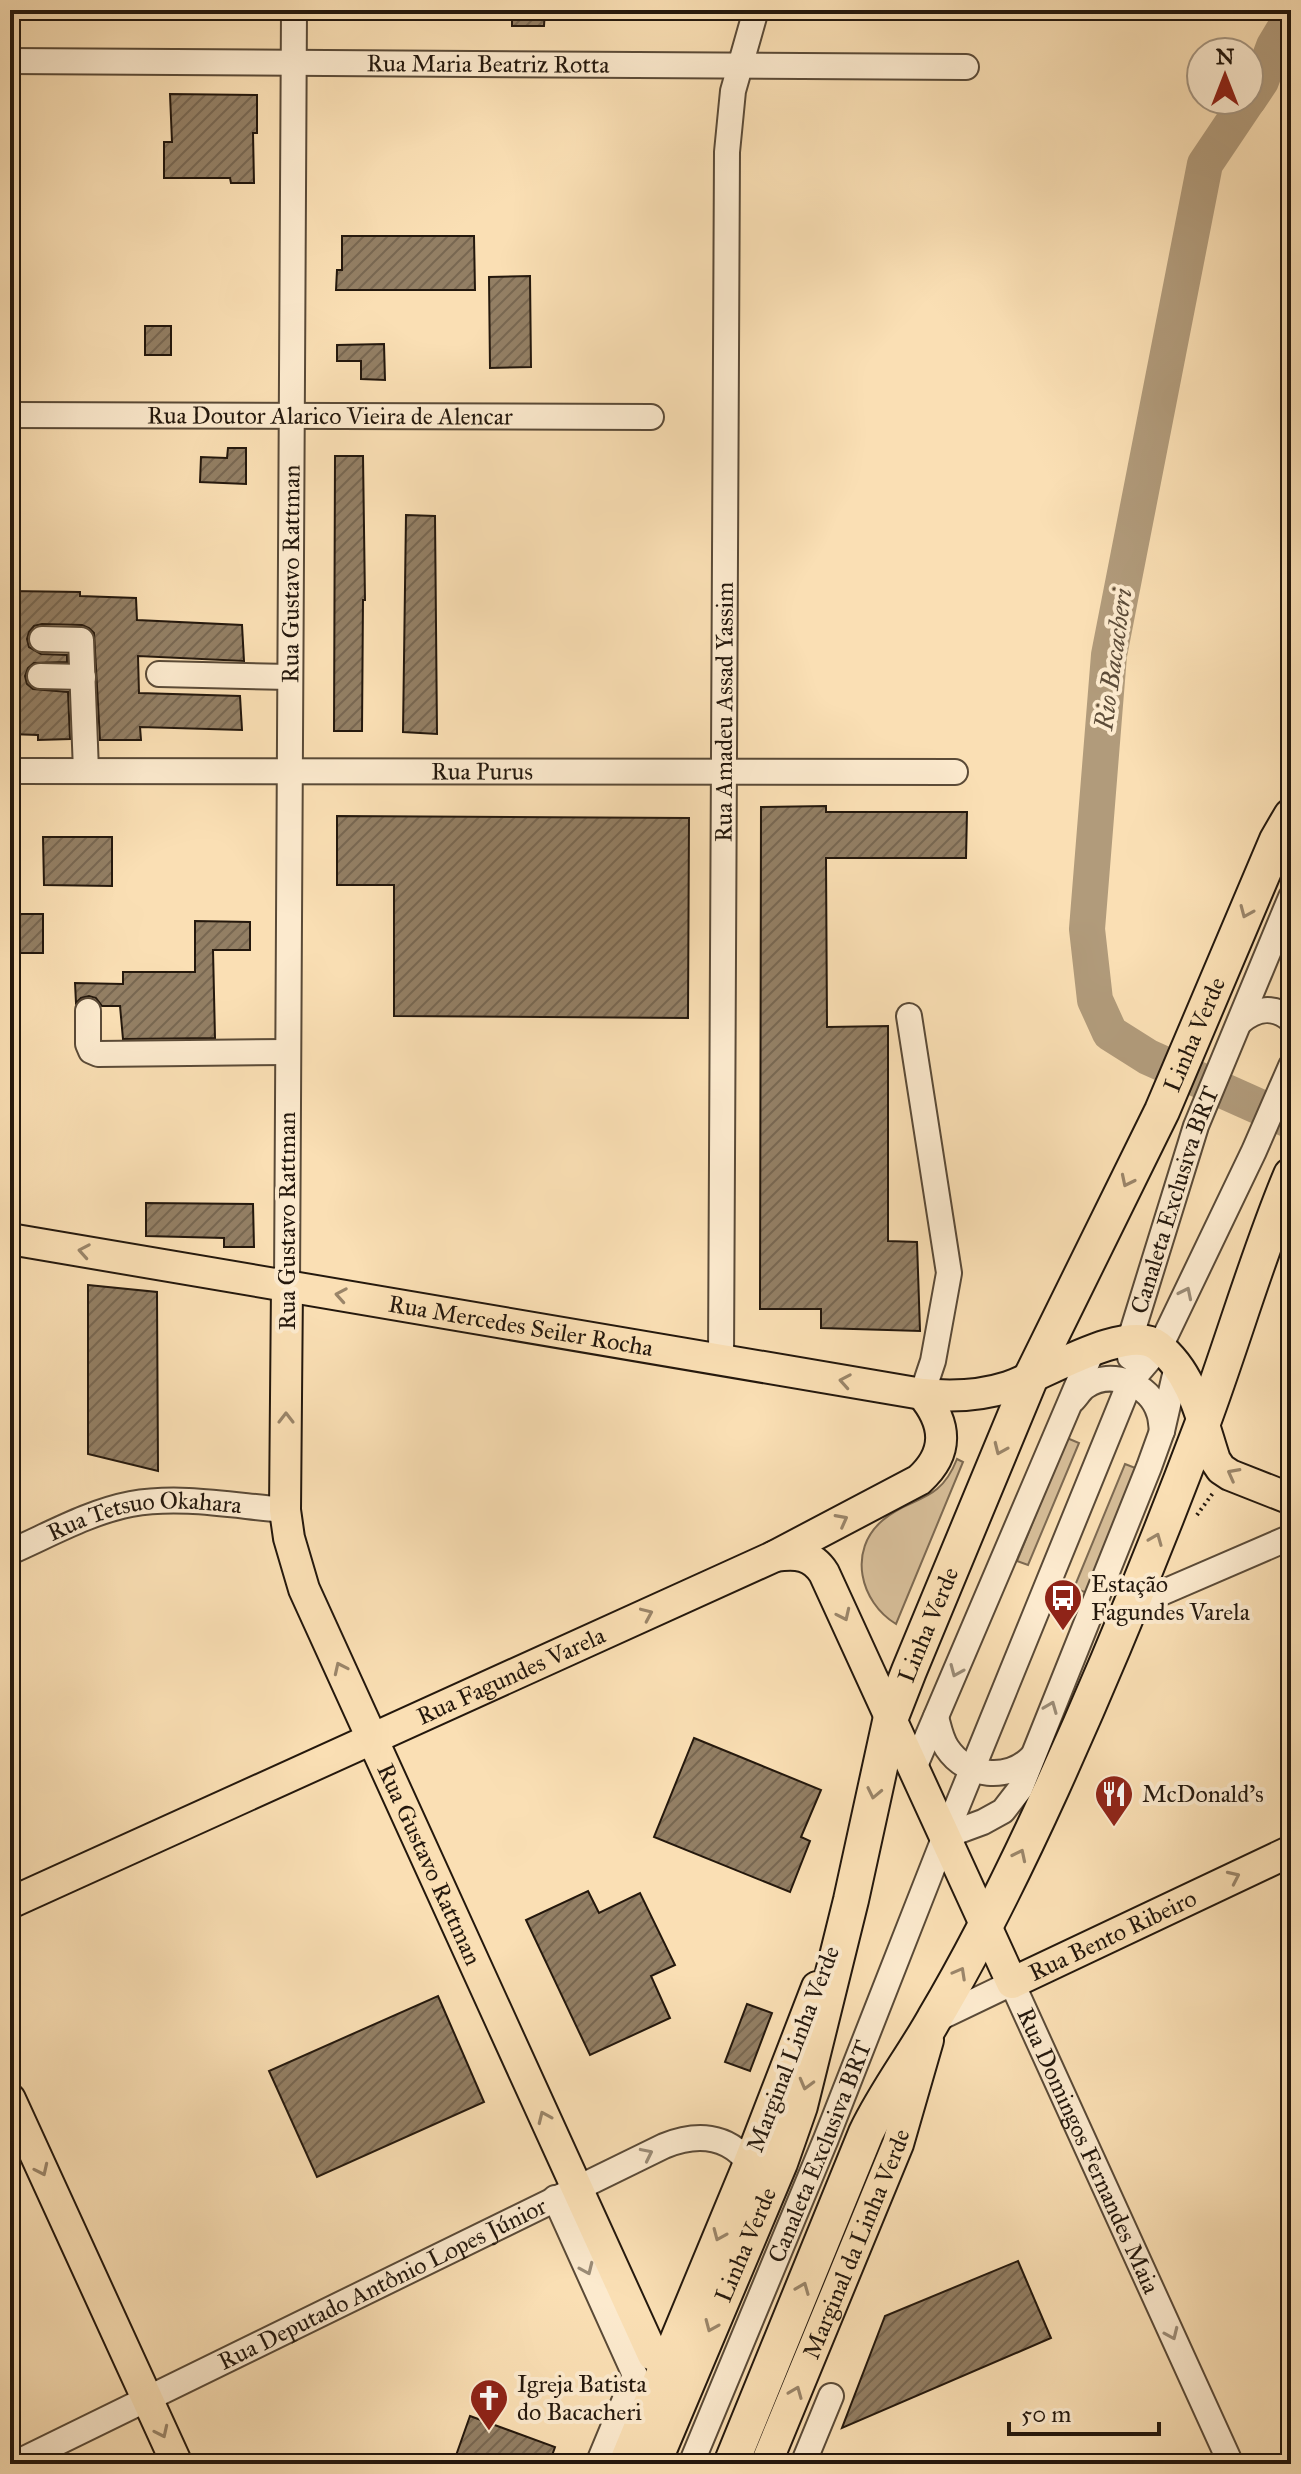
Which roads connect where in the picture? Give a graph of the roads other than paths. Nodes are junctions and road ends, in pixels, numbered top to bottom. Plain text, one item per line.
1 (294, 10) edge
2 (756, 10) edge
3 (10, 61) edge
4 (293, 63) junction
5 (739, 65) junction
6 (966, 67) dead end
7 (10, 415) edge
8 (291, 416) junction
9 (651, 417) dead end
10 (42, 639) dead end
11 (159, 674) dead end
12 (40, 676) dead end
13 (83, 677) junction
14 (290, 677) junction
15 (10, 771) edge
16 (86, 771) junction
17 (289, 772) junction
18 (724, 772) junction
19 (955, 772) dead end
20 (1291, 804) edge
21 (1284, 828) edge
22 (1291, 897) edge
23 (88, 1011) dead end
24 (909, 1016) dead end
25 (1291, 1020) edge
26 (1236, 1033) junction
27 (288, 1052) junction
28 (1290, 1067) edge
29 (1291, 1175) edge
30 (10, 1239) edge
31 (287, 1286) junction
32 (1130, 1339) junction
33 (1092, 1351) junction
34 (1169, 1357) junction
35 (721, 1360) junction
36 (1031, 1377) junction
37 (1130, 1382) junction
38 (922, 1394) junction
39 (1071, 1402) junction
40 (1202, 1422) junction
41 (1162, 1431) junction
42 (1291, 1499) edge
43 (285, 1510) junction
44 (1291, 1537) edge
45 (10, 1552) edge
46 (773, 1557) junction
47 (1129, 1607) junction
48 (891, 1717) junction
49 (936, 1717) junction
50 (372, 1739) junction
51 (1032, 1757) junction
52 (914, 1768) junction
53 (972, 1769) junction
54 (945, 1836) junction
55 (1291, 1851) edge
56 (851, 1900) junction
57 (10, 1903) edge
58 (986, 1925) junction
59 (1012, 1983) junction
60 (933, 2021) junction
61 (10, 2099) edge
62 (749, 2163) junction
63 (566, 2193) junction
64 (653, 2355) dead end
65 (831, 2396) dead end
66 (147, 2399) junction
67 (14, 2464) edge
68 (177, 2464) edge
69 (598, 2464) edge
70 (624, 2464) edge
71 (653, 2464) edge
72 (691, 2464) edge
73 (731, 2464) edge
74 (766, 2464) edge
75 (803, 2464) edge
76 (1231, 2464) edge

1 - 4 street, Rua Gustavo Rattman
2 - 5 street, Rua Amadeu Assad Yassim
3 - 4 street, Rua Maria Beatriz Rotta
4 - 5 street, Rua Maria Beatriz Rotta
4 - 8 street, Rua Gustavo Rattman
5 - 6 street, Rua Maria Beatriz Rotta
5 - 18 street, Rua Amadeu Assad Yassim
7 - 8 street, Rua Doutor Alarico Vieira de Alencar
8 - 9 street, Rua Doutor Alarico Vieira de Alencar
8 - 14 street, Rua Gustavo Rattman
10 - 13 street
11 - 14 street
12 - 13 street
13 - 16 street
14 - 17 street, Rua Gustavo Rattman
15 - 16 street, Rua Purus
16 - 17 street, Rua Purus
17 - 18 street, Rua Purus
17 - 27 street, Rua Gustavo Rattman
18 - 19 street, Rua Purus
18 - 35 street, Rua Amadeu Assad Yassim
20 - 21 main road
21 -> 36 highway, Linha Verde
22 - 26 street, Canaleta Exclusiva BRT
23 - 27 street
24 - 38 street
25 - 26 street
26 - 32 street, Canaleta Exclusiva BRT
27 - 31 street, Rua Gustavo Rattman
34 -> 28 street, Canaleta Exclusiva BRT
29 - 40 highway
31 -> 30 main road, Rua Mercedes Seiler Rocha
35 -> 31 main road, Rua Mercedes Seiler Rocha
43 -> 31 main road, Rua Gustavo Rattman
32 - 33 main road, Rua Mercedes Seiler Rocha
32 - 34 main road
32 - 37 street, Canaleta Exclusiva BRT
33 - 36 main road, Rua Mercedes Seiler Rocha
33 - 39 street
34 - 37 street, Canaleta Exclusiva BRT
34 - 40 main road
34 - 41 street, Canaleta Exclusiva BRT
38 -> 35 main road, Rua Mercedes Seiler Rocha
36 - 38 main road, Rua Mercedes Seiler Rocha
36 -> 48 highway, Linha Verde
37 - 39 street
37 - 41 street
37 - 53 street, Canaleta Exclusiva BRT
46 -> 38 main road, Rua Fagundes Varela
39 -> 49 street
42 -> 40 main road
47 -> 40 highway
51 -> 41 street, Canaleta Exclusiva BRT
43 - 45 street, Rua Tetsuo Okahara
50 -> 43 main road, Rua Gustavo Rattman
44 - 47 street
46 -> 48 main road, Rua Domingos Fernandes Maia
50 -> 46 main road, Rua Fagundes Varela
58 -> 47 highway
48 - 52 main road, Rua Domingos Fernandes Maia
48 -> 56 highway, Linha Verde
49 - 52 street
49 - 53 street
50 - 57 main road, Rua Fagundes Varela
63 -> 50 main road, Rua Gustavo Rattman
51 - 53 street
51 - 54 street, Canaleta Exclusiva BRT
52 - 54 main road, Rua Domingos Fernandes Maia
53 - 54 street, Canaleta Exclusiva BRT
54 - 58 main road, Rua Domingos Fernandes Maia
54 - 72 street, Canaleta Exclusiva BRT
59 -> 55 main road, Rua Bento Ribeiro
56 - 62 main road, Marginal Linha Verde
56 -> 71 highway, Linha Verde
58 - 59 main road, Rua Domingos Fernandes Maia
60 -> 58 highway
59 - 60 street, Rua Bento Ribeiro
59 -> 76 street, Rua Domingos Fernandes Maia
73 -> 60 highway
74 -> 60 main road, Marginal da Linha Verde
61 -> 66 main road
63 -> 62 street, Rua Deputado Antônio Lopes Júnior
62 -> 70 main road, Marginal Linha Verde
63 - 64 main road, Rua Gustavo Rattman
63 - 66 street, Rua Deputado Antônio Lopes Júnior
63 -> 69 street
65 - 75 street
66 - 67 street, Rua Deputado Antônio Lopes Júnior
66 -> 68 main road

